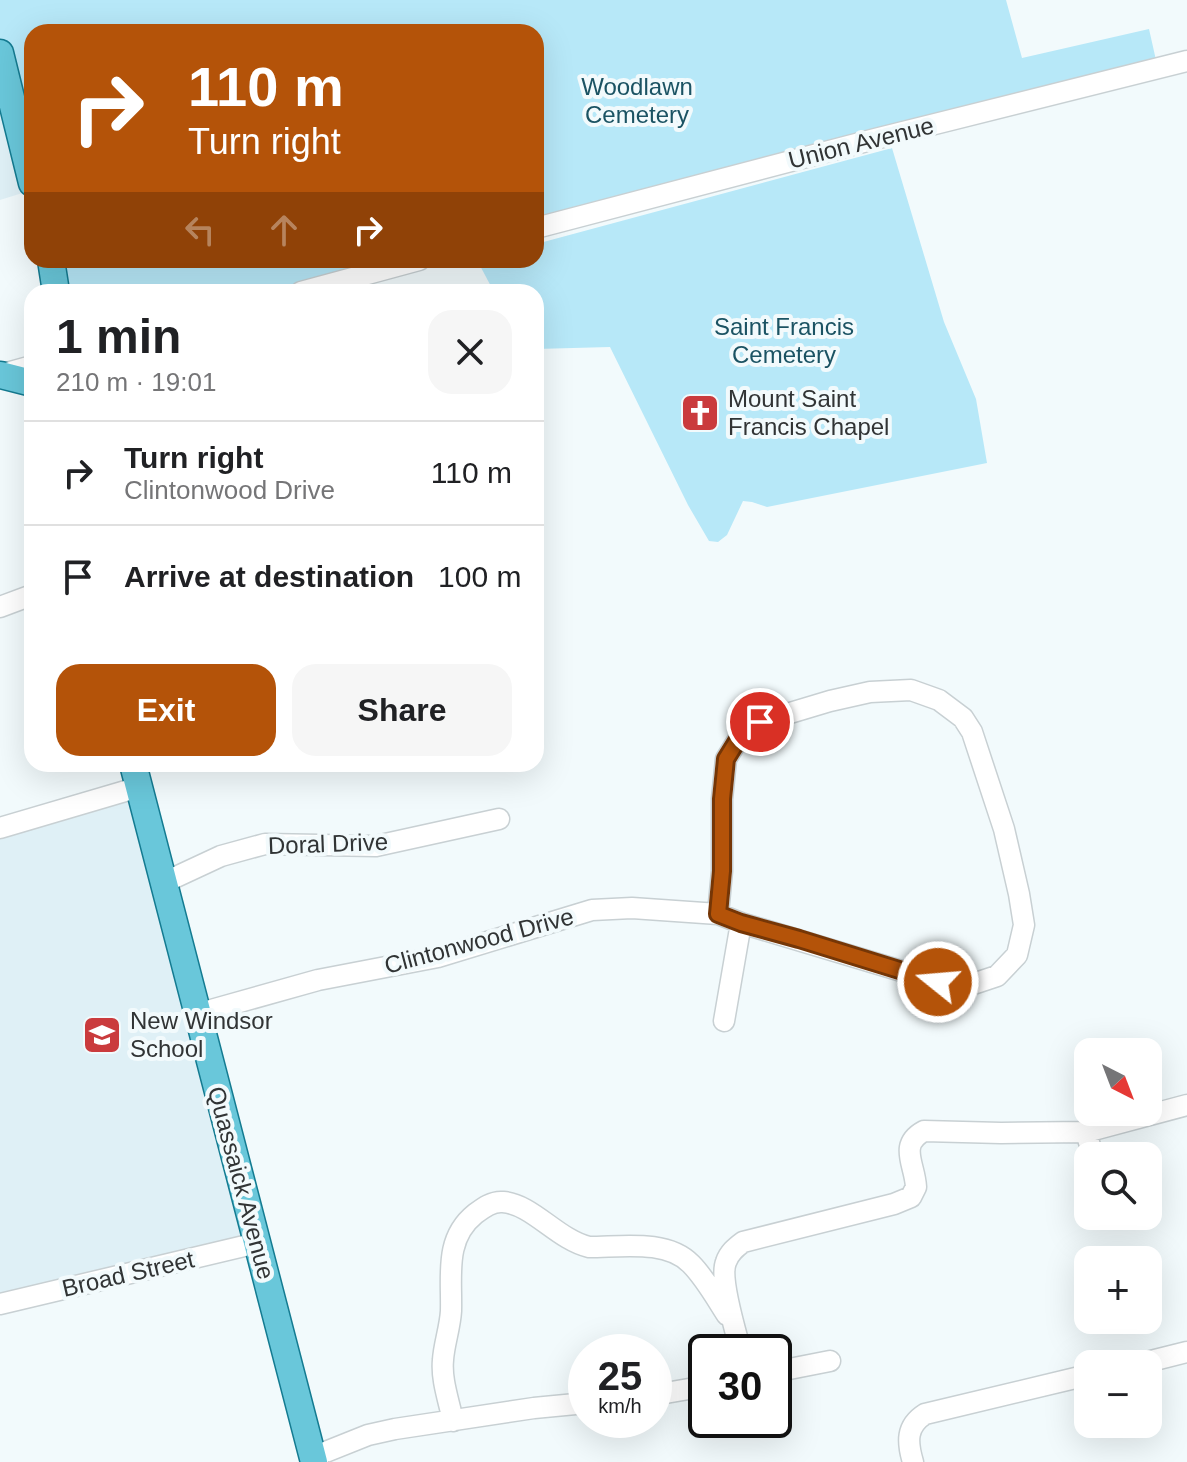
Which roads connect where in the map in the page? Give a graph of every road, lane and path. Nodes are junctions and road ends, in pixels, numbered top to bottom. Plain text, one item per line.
1 (0, 53) edge
2 (1187, 61) edge
3 (24, 150) edge
4 (544, 226) edge
5 (390, 268) edge
6 (330, 284) edge
7 (24, 368) edge
8 (0, 375) edge
9 (24, 381) edge
10 (24, 598) edge
11 (0, 607) edge
12 (136, 776) edge
13 (499, 819) dead end
14 (0, 828) edge
15 (163, 883) junction
16 (718, 914) junction
17 (741, 923) junction
18 (197, 1014) junction
19 (724, 1021) dead end
20 (1187, 1105) edge
21 (1086, 1132) junction
22 (1089, 1142) edge
23 (257, 1243) junction
24 (0, 1304) edge
25 (734, 1325) junction
26 (736, 1334) edge
27 (1187, 1352) edge
28 (1162, 1358) edge
29 (830, 1361) dead end
30 (792, 1368) edge
31 (1074, 1378) edge
32 (568, 1405) edge
33 (453, 1421) junction
34 (313, 1460) edge
35 (913, 1462) edge

1 - 3 main road
2 - 4 street, Union Avenue
5 - 6 street
7 - 8 street
8 - 9 main road
10 - 11 street
12 - 14 street
12 - 15 main road, Quassaick Avenue
13 - 15 street, Doral Drive
15 - 18 main road, Quassaick Avenue
16 - 17 street, Clintonwood Drive
16 - 17 street, Clintonwood Drive
16 - 18 street, Clintonwood Drive
17 - 19 street
18 - 23 main road, Quassaick Avenue
20 - 21 street
21 - 22 street
21 - 25 street
23 - 24 street, Broad Street
23 - 34 main road, Quassaick Avenue
25 - 26 street
25 - 33 street
27 - 28 street
29 - 30 street
31 - 35 street
32 - 33 street
33 - 34 street

